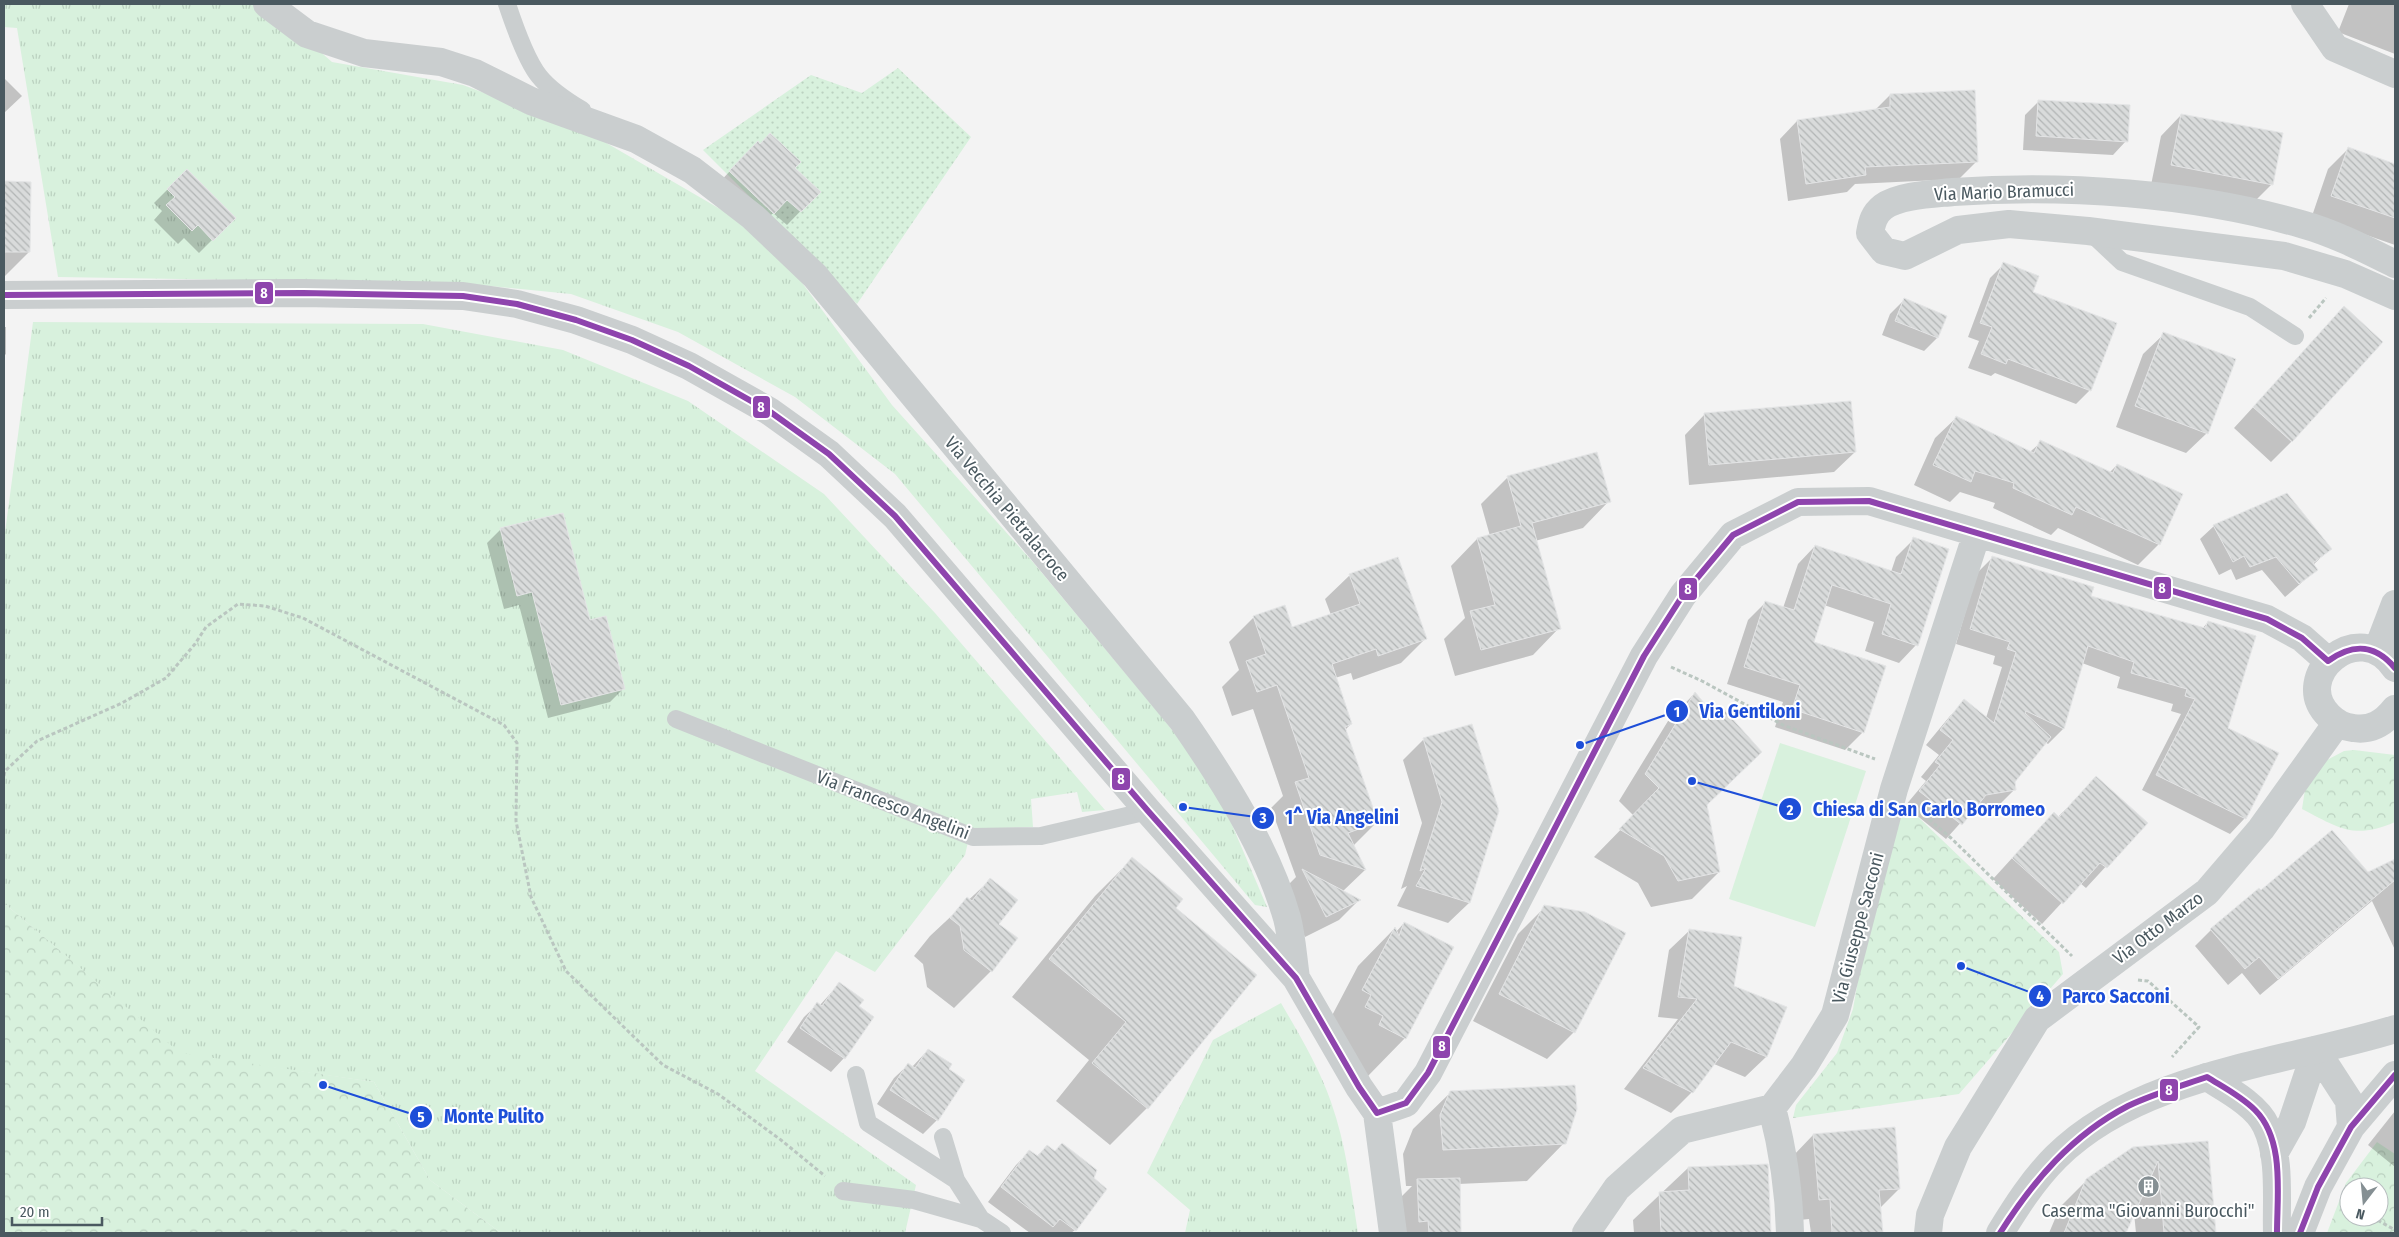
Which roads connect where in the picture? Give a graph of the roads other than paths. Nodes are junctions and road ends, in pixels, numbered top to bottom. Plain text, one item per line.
1 (267, 4) edge
2 (507, 4) edge
3 (2305, 4) edge
4 (2395, 74) edge
5 (607, 127) junction
6 (2088, 231) junction
7 (2395, 264) edge
8 (4, 295) edge
9 (2395, 296) edge
10 (2295, 336) road end
11 (1977, 533) junction
12 (2395, 604) edge
13 (2386, 659) edge
14 (2328, 661) junction
15 (2395, 708) edge
16 (676, 719) dead end
17 (2337, 723) junction
18 (1148, 810) junction
19 (1296, 978) junction
20 (2395, 1030) edge
21 (2316, 1050) junction
22 (856, 1075) dead end
23 (2395, 1075) edge
24 (2207, 1077) junction
25 (1772, 1108) junction
26 (1377, 1112) junction
27 (2351, 1127) junction
28 (943, 1137) dead end
29 (2274, 1154) junction
30 (956, 1180) junction
31 (843, 1191) road end
32 (981, 1219) junction
33 (1002, 1233) edge
34 (1393, 1233) edge
35 (1586, 1233) edge
36 (1790, 1233) edge
37 (1928, 1233) edge
38 (2000, 1233) edge
39 (2277, 1233) edge
40 (2300, 1233) edge

1 - 5 street, Via Vecchia Pietralacroce
2 - 5 lane, Via Vecchia Pietralacroce
3 - 4 street
5 - 19 street, Via Vecchia Pietralacroce
6 - 7 street, Via Mario Bramucci
6 - 9 street, Via Mario Bramucci
6 - 10 lane
8 - 18 street
11 - 14 street
11 - 25 street, Via Giuseppe Sacconi
11 - 26 street
12 - 13 street
13 - 14 street
14 - 17 street
15 - 17 street
16 - 18 lane, Via Francesco Angelini
17 - 37 street, Via Otto Marzo
18 - 19 street
19 - 26 street
20 - 21 street
21 - 24 street
21 - 27 street
21 - 29 street
22 - 30 lane
23 - 27 street
24 - 29 street
24 - 38 street
25 - 35 street
25 - 36 street
26 - 34 street
27 - 40 street
28 - 30 lane
29 - 39 street
30 - 32 lane
31 - 32 lane
32 - 33 lane

